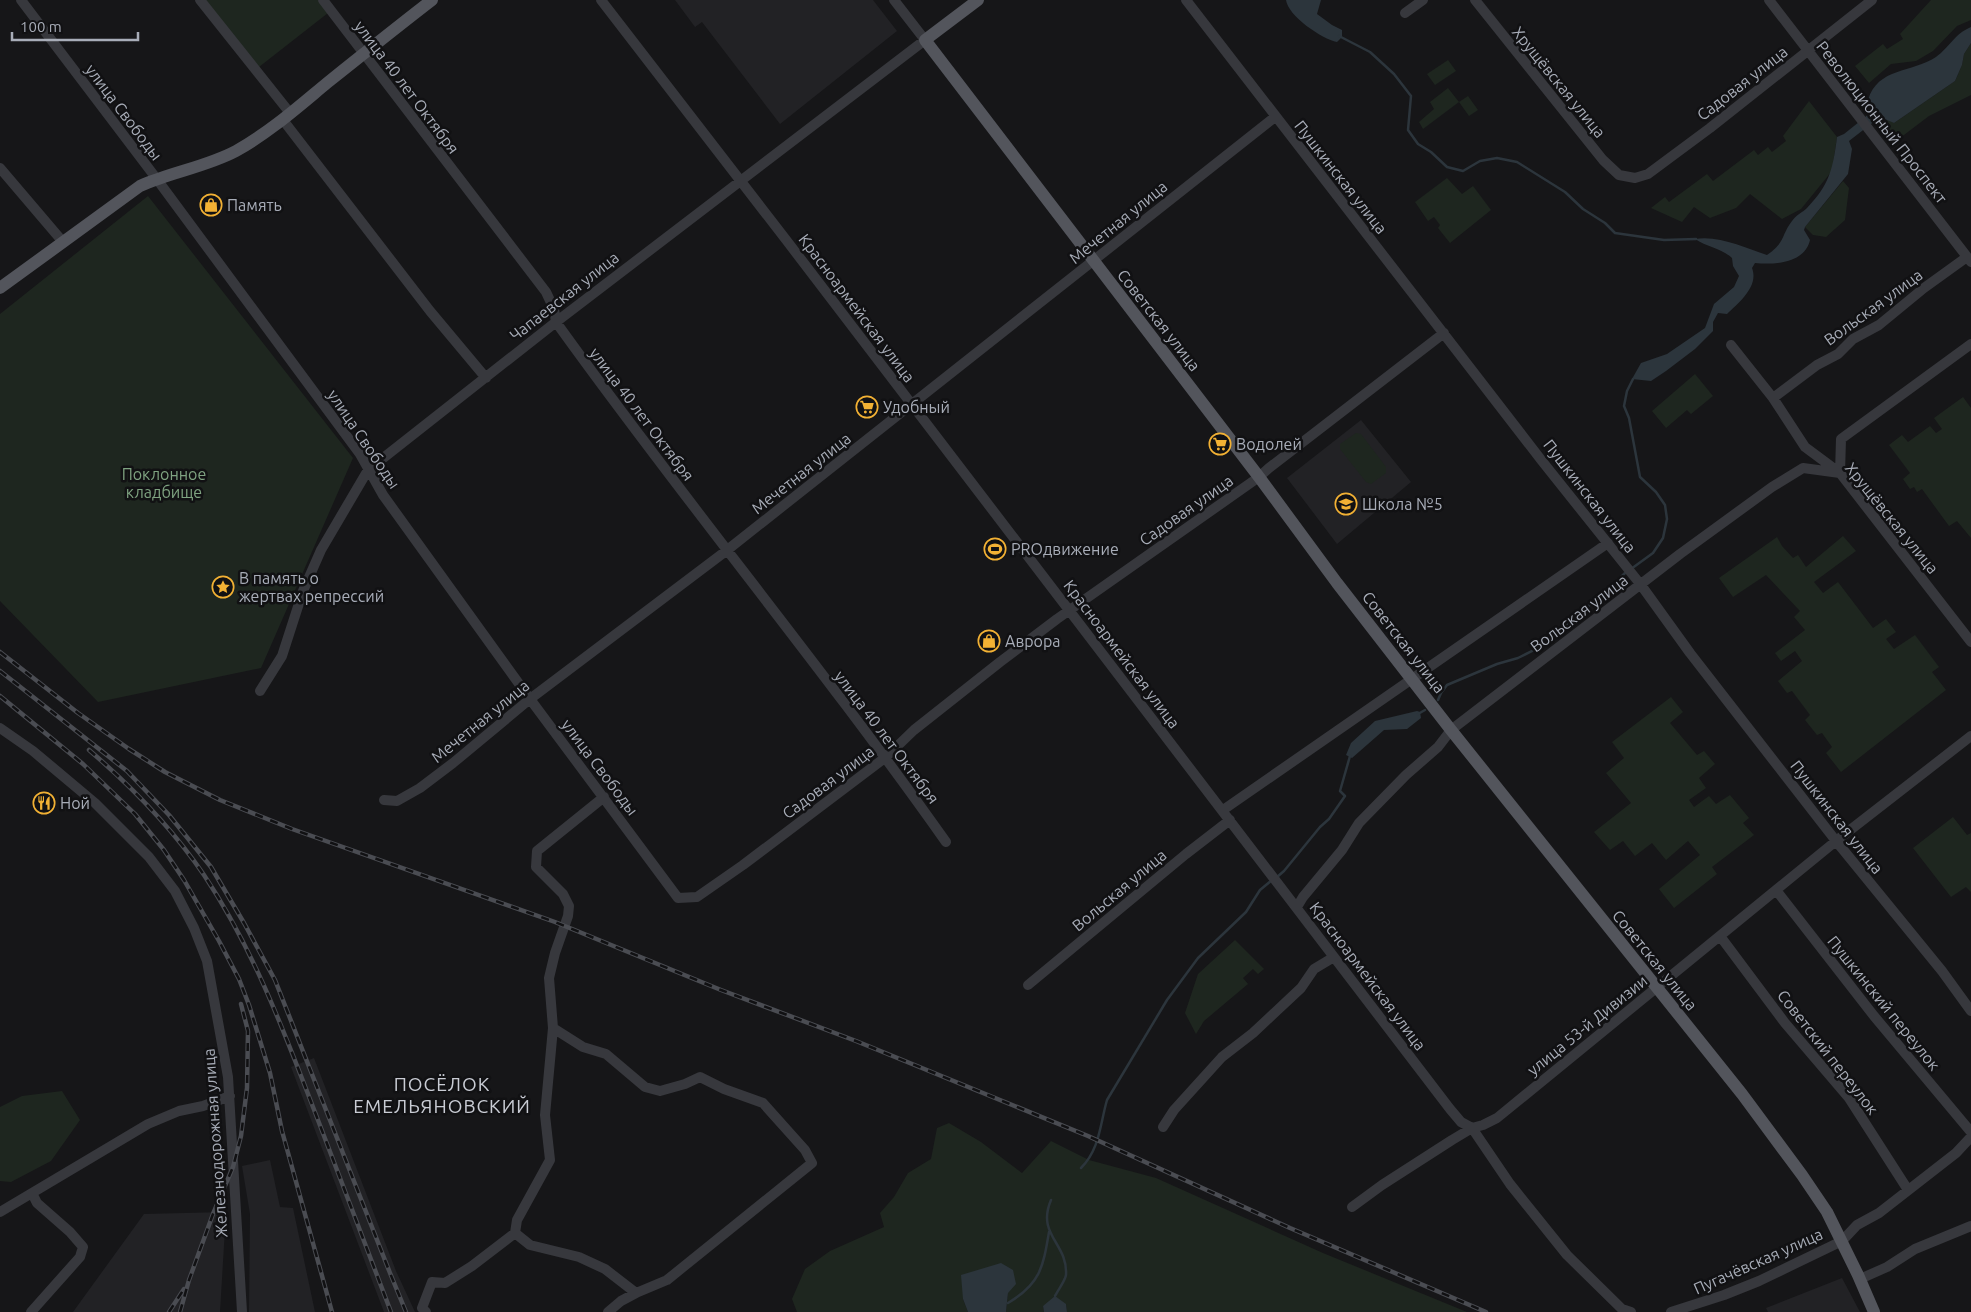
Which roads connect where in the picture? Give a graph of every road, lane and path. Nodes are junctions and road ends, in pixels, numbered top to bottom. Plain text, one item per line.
1 (21, 0) edge
2 (200, 0) edge
3 (323, 0) edge
4 (432, 0) edge
5 (601, 0) edge
6 (894, 0) edge
7 (978, 0) edge
8 (1186, 0) edge
9 (1423, 0) edge
10 (1475, 0) edge
11 (1768, 0) edge
12 (1872, 0) edge
13 (1405, 13) dead end
14 (925, 40) junction
15 (1808, 51) junction
16 (363, 54) junction
17 (287, 116) junction
18 (1275, 117) junction
19 (0, 168) edge
20 (1625, 177) joint
21 (156, 178) junction
22 (741, 181) junction
23 (63, 242) junction
24 (1969, 260) edge
25 (1094, 262) junction
26 (0, 288) edge
27 (556, 322) junction
28 (1444, 333) junction
29 (1971, 344) edge
30 (1731, 345) dead end
31 (486, 378) junction
32 (1773, 398) junction
33 (912, 405) junction
34 (368, 470) junction
35 (1840, 473) junction
36 (1260, 476) junction
37 (1608, 543) junction
38 (726, 551) junction
39 (1638, 581) junction
40 (1070, 611) junction
41 (1971, 642) edge
42 (1412, 678) junction
43 (260, 691) dead end
44 (530, 699) junction
45 (0, 728) edge
46 (1451, 730) junction
47 (1971, 736) edge
48 (886, 757) junction
49 (604, 797) junction
50 (384, 800) dead end
51 (1223, 810) junction
52 (1230, 820) junction
53 (1836, 841) junction
54 (946, 842) dead end
55 (1776, 890) junction
56 (678, 898) joint
57 (1294, 904) junction
58 (1720, 936) junction
59 (1334, 957) junction
60 (1028, 985) dead end
61 (1656, 988) junction
62 (1971, 1011) edge
63 (553, 1028) junction
64 (230, 1096) junction
65 (1163, 1127) dead end
66 (1472, 1128) junction
67 (1971, 1132) edge
68 (1971, 1137) edge
69 (1908, 1190) junction
70 (32, 1193) junction
71 (1352, 1207) dead end
72 (0, 1212) edge
73 (1971, 1226) edge
74 (515, 1233) junction
75 (1842, 1241) junction
76 (1860, 1279) junction
77 (636, 1294) junction
78 (31, 1312) edge
79 (242, 1312) edge
80 (426, 1312) edge
81 (608, 1312) edge
82 (1630, 1312) edge
83 (1671, 1312) edge
84 (1874, 1312) edge

1 - 21 street, улица Свободы
2 - 17 street
3 - 16 street, улица 40 лет Октября
4 - 16 main road
5 - 22 street, Красноармейская улица
6 - 14 street, Советская улица
7 - 14 main road, Чапаевская улица
8 - 18 street, Пушкинская улица
9 - 13 street
10 - 20 street, Хрущёвская улица
11 - 15 street, Революционный Проспект
12 - 15 street, Садовая улица
14 - 22 street, Чапаевская улица
14 - 25 main road, Советская улица
15 - 20 street, Садовая улица
15 - 24 street, Революционный Проспект
16 - 17 main road
16 - 27 street, улица 40 лет Октября
17 - 21 main road
17 - 31 street
18 - 25 street, Мечетная улица
18 - 28 street, Пушкинская улица
19 - 23 street
21 - 23 main road
21 - 34 street, улица Свободы
22 - 27 street, Чапаевская улица
22 - 33 street, Красноармейская улица
23 - 26 main road
24 - 32 street, Вольская улица
25 - 33 street, Мечетная улица
25 - 36 main road, Советская улица
27 - 31 street, Чапаевская улица
27 - 38 street, улица 40 лет Октября
28 - 36 street, Садовая улица
28 - 37 street, Пушкинская улица
29 - 35 street
30 - 32 street, Хрущёвская улица
31 - 34 street, Чапаевская улица
32 - 35 street, Хрущёвская улица
33 - 38 street, Мечетная улица
33 - 40 street, Красноармейская улица
34 - 43 street, Чапаевская улица
34 - 44 street, улица Свободы
35 - 39 street, Вольская улица
35 - 41 street, Хрущёвская улица
36 - 40 street, Садовая улица
36 - 42 main road, Советская улица
37 - 39 street, Пушкинская улица
37 - 42 street
38 - 44 street, Мечетная улица
38 - 48 street, улица 40 лет Октября
39 - 46 street, Вольская улица
39 - 53 street, Пушкинская улица
40 - 48 street, Садовая улица
40 - 51 street, Красноармейская улица
42 - 46 main road, Советская улица
42 - 51 street
44 - 49 street, улица Свободы
44 - 50 street, Мечетная улица
45 - 64 street, Железнодорожная улица
46 - 57 street, Вольская улица
46 - 61 main road, Советская улица
47 - 53 street, улица 53-й Дивизии
48 - 54 street, улица 40 лет Октября
48 - 56 street, Садовая улица
49 - 56 street, улица Свободы
49 - 63 street
51 - 52 street, Красноармейская улица
52 - 57 street, Красноармейская улица
52 - 60 street, Вольская улица
53 - 55 street, улица 53-й Дивизии
53 - 62 street, Пушкинская улица
55 - 58 street, улица 53-й Дивизии
55 - 67 street, Пушкинский переулок
57 - 59 street, Красноармейская улица
58 - 61 street, улица 53-й Дивизии
58 - 69 street, Советский переулок
59 - 65 street
59 - 66 street, Красноармейская улица
61 - 66 street, улица 53-й Дивизии
61 - 75 main road, Советская улица
63 - 74 street
63 - 77 street
64 - 70 street
64 - 79 street, Железнодорожная улица
66 - 71 street, улица 53-й Дивизии
66 - 82 street, Красноармейская улица
68 - 69 street, Пугачёвская улица
69 - 75 street, Пугачёвская улица
70 - 72 street
70 - 78 street
73 - 76 street
74 - 77 street
74 - 80 street
75 - 76 main road, Советская улица
75 - 83 street, Пугачёвская улица
76 - 84 main road, Советская улица
77 - 81 street

